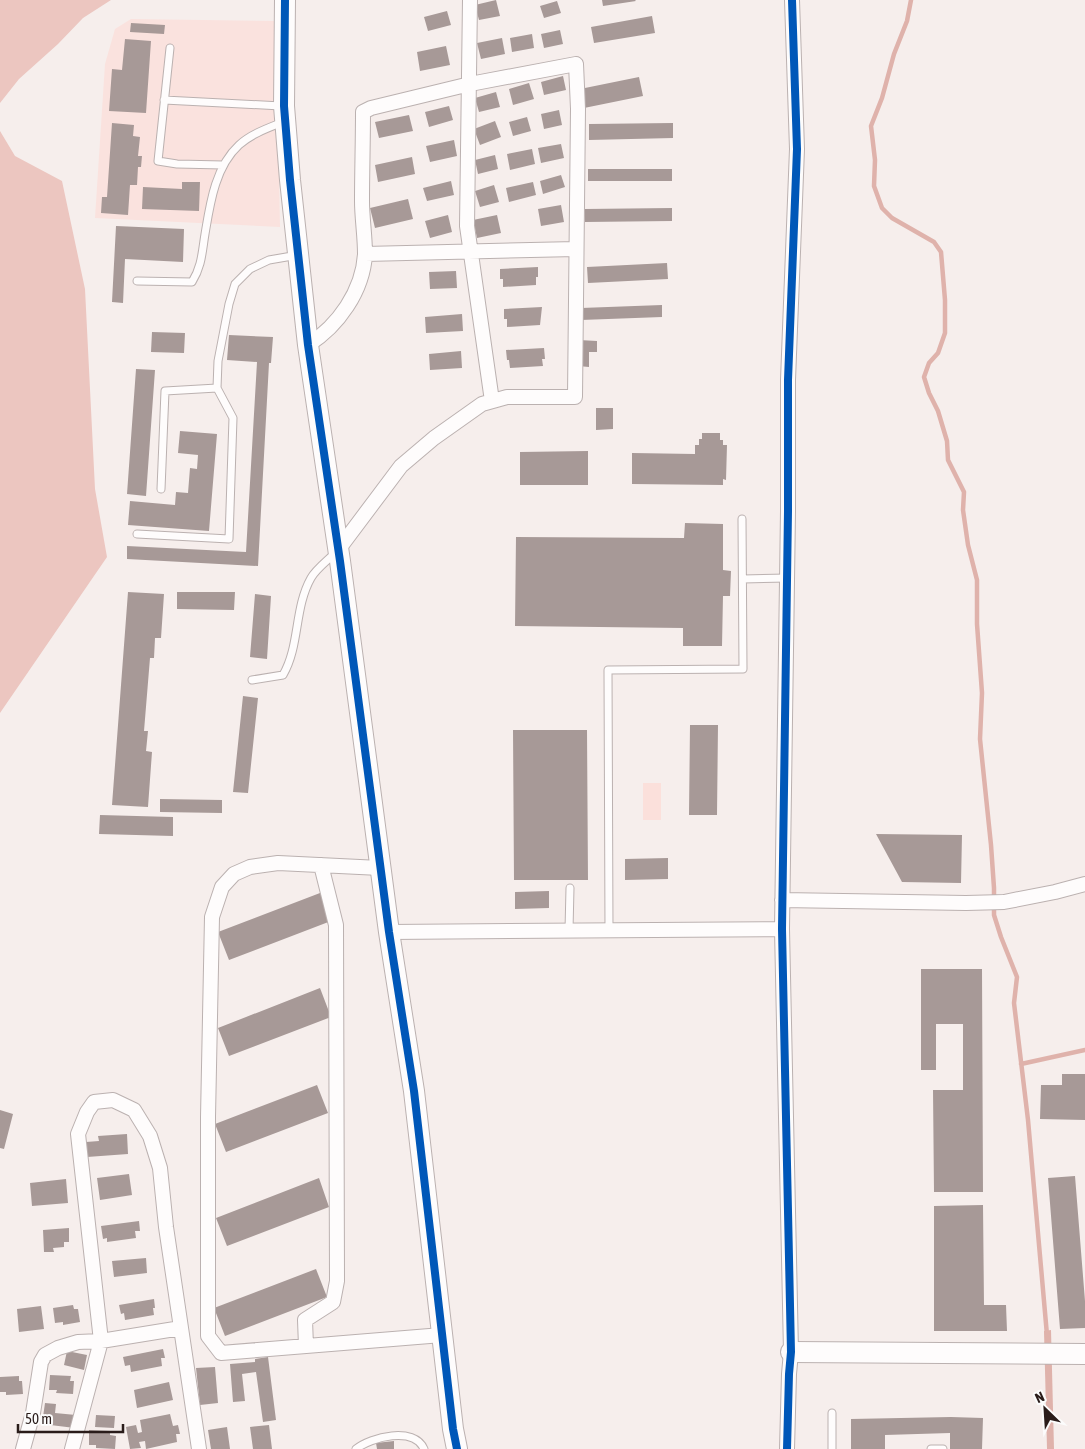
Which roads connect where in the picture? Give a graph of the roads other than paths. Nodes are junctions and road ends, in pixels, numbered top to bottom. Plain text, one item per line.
1 (285, 0) edge
2 (470, 0) edge
3 (792, 0) edge
4 (170, 48) dead end
5 (470, 84) junction
6 (164, 100) junction
7 (285, 113) junction
8 (222, 165) junction
9 (576, 249) junction
10 (471, 252) junction
11 (365, 254) junction
12 (298, 255) junction
13 (137, 281) dead end
14 (308, 346) junction
15 (217, 388) junction
16 (492, 401) junction
17 (161, 489) dead end
18 (742, 519) dead end
19 (137, 534) dead end
20 (338, 550) junction
21 (787, 578) junction
22 (743, 579) junction
23 (252, 680) dead end
24 (321, 865) junction
25 (380, 868) junction
26 (1085, 884) edge
27 (570, 888) dead end
28 (782, 900) junction
29 (782, 929) junction
30 (569, 930) junction
31 (609, 930) junction
32 (389, 932) junction
33 (182, 1328) junction
34 (442, 1335) junction
35 (101, 1341) junction
36 (306, 1346) junction
37 (791, 1352) junction
38 (1085, 1354) edge
39 (832, 1413) dead end
40 (24, 1449) edge
41 (72, 1449) edge
42 (199, 1449) edge
43 (356, 1449) edge
44 (424, 1449) edge
45 (456, 1449) edge
46 (788, 1449) edge
47 (832, 1449) edge
48 (931, 1449) edge
49 (943, 1449) edge

1 - 7 street
2 - 5 street
3 - 21 street
4 - 6 lane
5 - 9 street
5 - 10 street
5 - 11 street
6 - 7 lane
6 - 8 lane
7 - 8 lane
7 - 12 street
8 - 13 lane
9 - 10 street
9 - 16 street
10 - 11 street
10 - 16 street
11 - 14 street
12 - 14 street
12 - 15 lane
14 - 20 street
15 - 17 lane
15 - 19 lane
16 - 20 street
18 - 22 lane
20 - 23 lane
20 - 25 street
21 - 22 lane
21 - 28 street
22 - 31 lane
24 - 25 street
24 - 36 street
24 - 36 street
25 - 32 street
26 - 28 street
27 - 30 lane
28 - 29 street
29 - 31 street
29 - 37 street
30 - 31 street
30 - 32 street
32 - 34 street
33 - 35 street
33 - 35 street
33 - 42 street
34 - 36 street
34 - 45 street
35 - 40 street
35 - 41 street
37 - 38 street
37 - 46 street
39 - 47 lane
43 - 44 lane
48 - 49 lane

